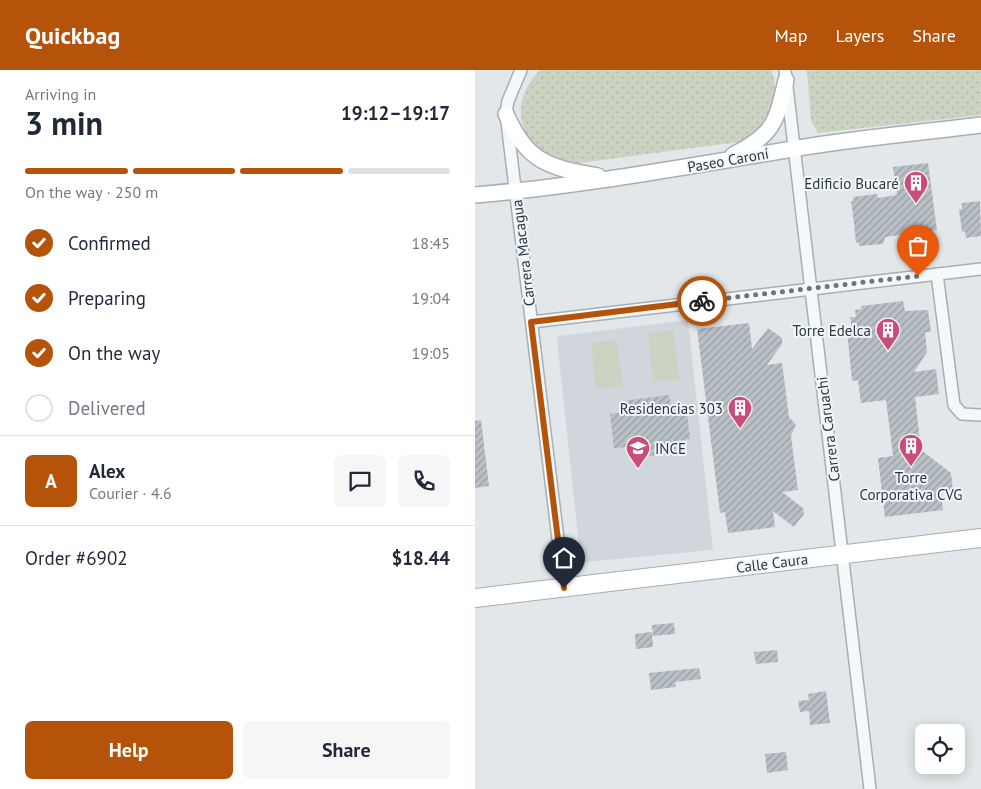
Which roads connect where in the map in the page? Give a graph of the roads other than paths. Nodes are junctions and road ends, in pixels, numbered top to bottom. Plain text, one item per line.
1 (521, 70) edge
2 (786, 75) edge
3 (506, 114) junction
4 (981, 125) edge
5 (795, 148) junction
6 (719, 162) junction
7 (611, 178) junction
8 (516, 192) junction
9 (475, 195) edge
10 (981, 268) edge
11 (937, 274) junction
12 (811, 289) junction
13 (531, 322) junction
14 (981, 415) edge
15 (981, 538) edge
16 (843, 555) junction
17 (564, 588) junction
18 (475, 598) edge
19 (870, 789) edge

1 - 3 street, Carrera Macagua
2 - 5 street, Carrera Caruachi
2 - 6 street
3 - 7 street
3 - 8 street, Carrera Macagua
4 - 5 street, Paseo Caroní
5 - 6 street, Paseo Caroní
5 - 12 street, Carrera Caruachi
6 - 7 street, Paseo Caroní
7 - 8 street, Paseo Caroní
8 - 9 street, Paseo Caroní
8 - 13 street, Carrera Macagua
10 - 11 street
11 - 12 street
11 - 14 street
12 - 13 street
12 - 16 street, Carrera Caruachi
13 - 17 street, Carrera Macagua
15 - 16 main road, Calle Caura
16 - 17 main road, Calle Caura
16 - 19 street, Carrera Caruachi
17 - 18 main road, Calle Caura

